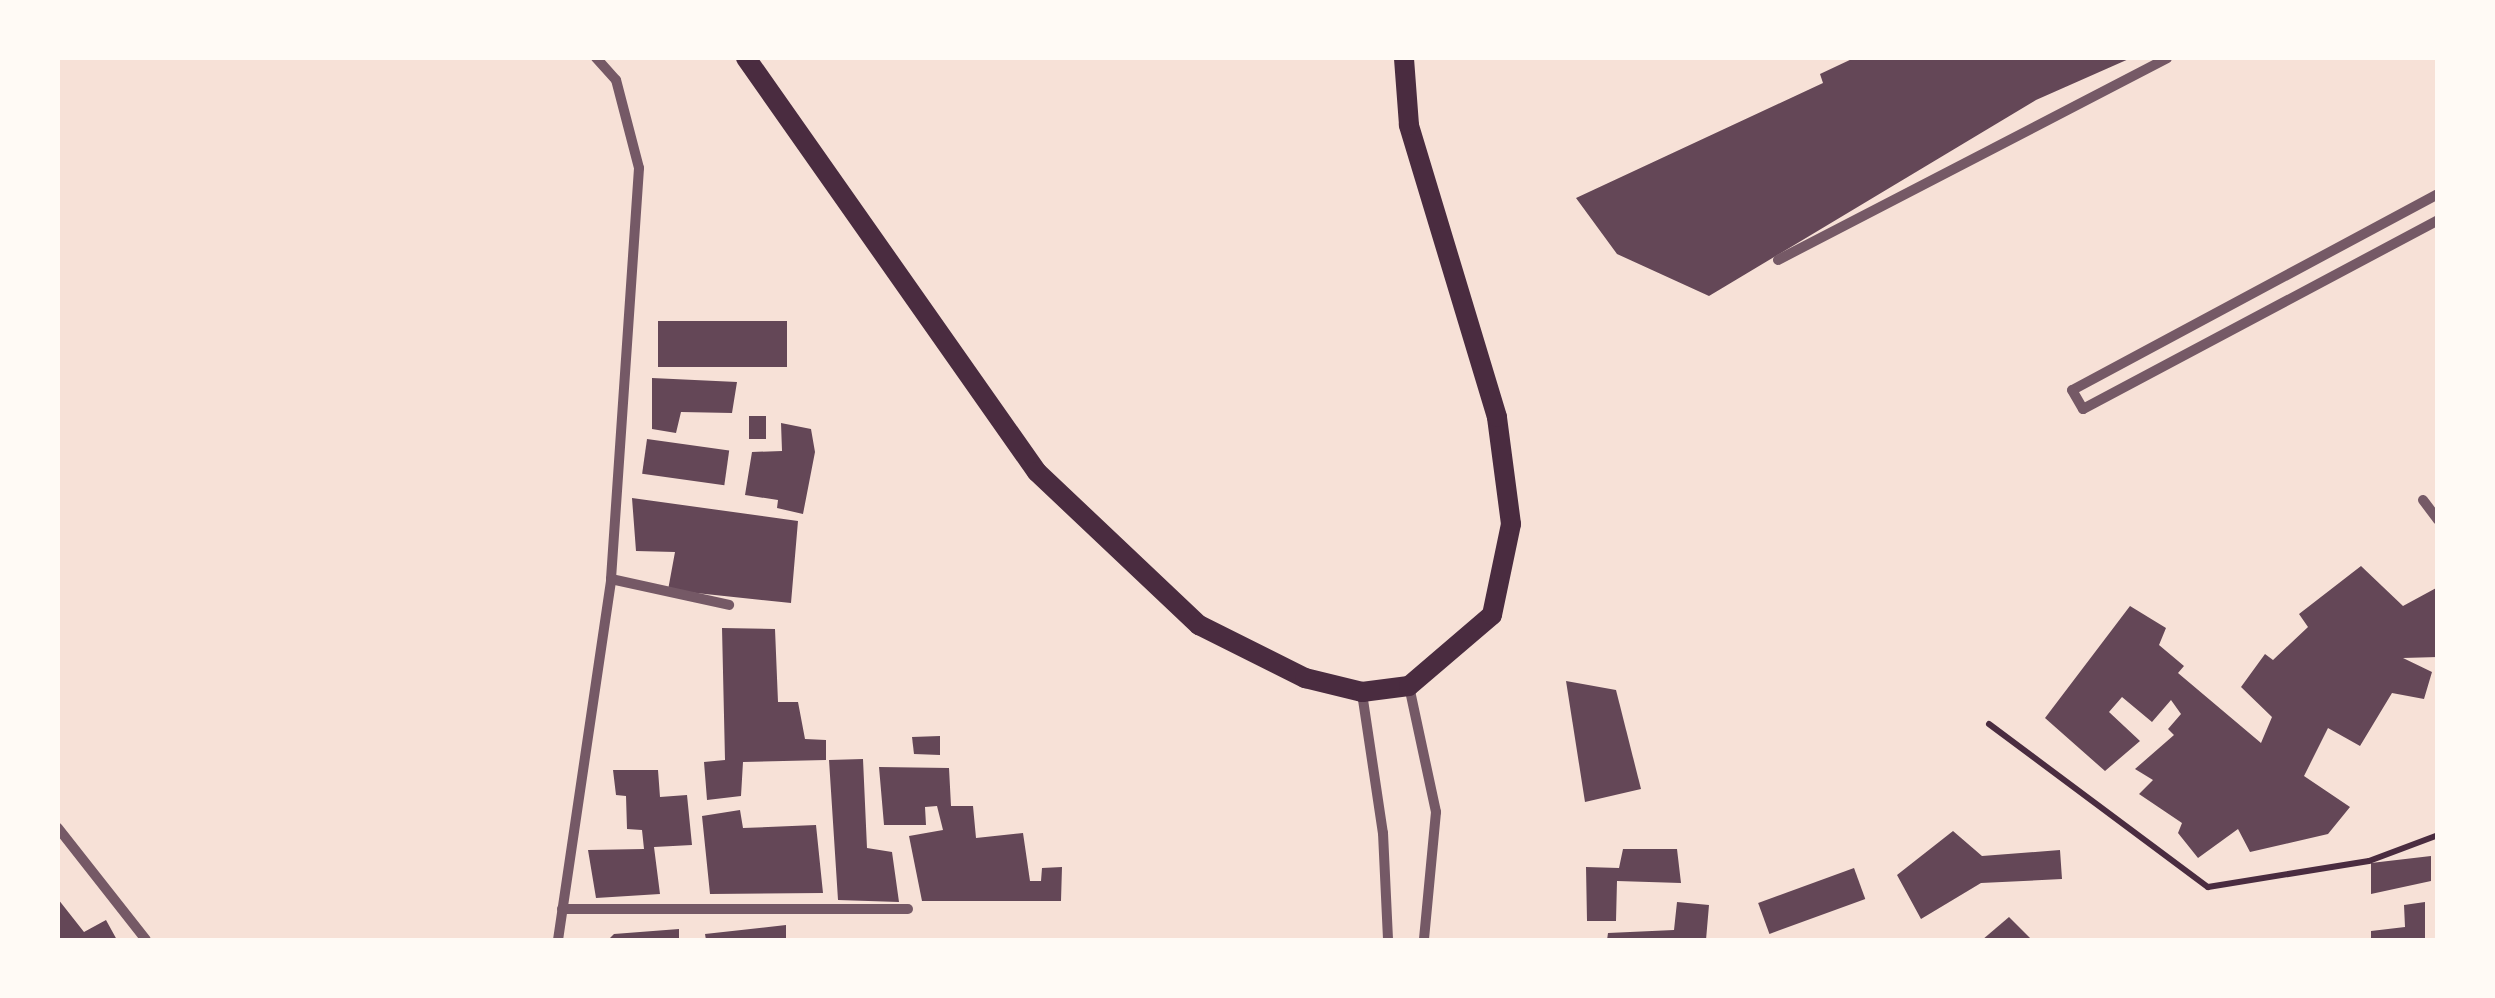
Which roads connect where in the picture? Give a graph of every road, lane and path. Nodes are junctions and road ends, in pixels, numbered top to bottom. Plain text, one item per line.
1 (596, 58) edge
2 (746, 58) edge
3 (1404, 58) edge
4 (2167, 58) edge
5 (2438, 194) edge
6 (2438, 220) edge
7 (1778, 260) dead end
8 (2423, 500) dead end
9 (2438, 520) edge
10 (611, 579) junction
11 (729, 605) dead end
12 (1409, 686) junction
13 (1362, 692) junction
14 (1989, 724) dead end
15 (58, 828) edge
16 (2438, 835) edge
17 (562, 908) junction
18 (908, 909) dead end
19 (146, 940) edge
20 (558, 940) edge
21 (1388, 940) edge
22 (1424, 940) edge

1 - 10 street
2 - 13 main road
3 - 12 main road
4 - 7 street
5 - 6 street
8 - 9 street
10 - 11 street
10 - 17 street
12 - 13 main road
12 - 22 street
13 - 21 street
14 - 16 path
15 - 19 street
17 - 18 street
17 - 20 street

